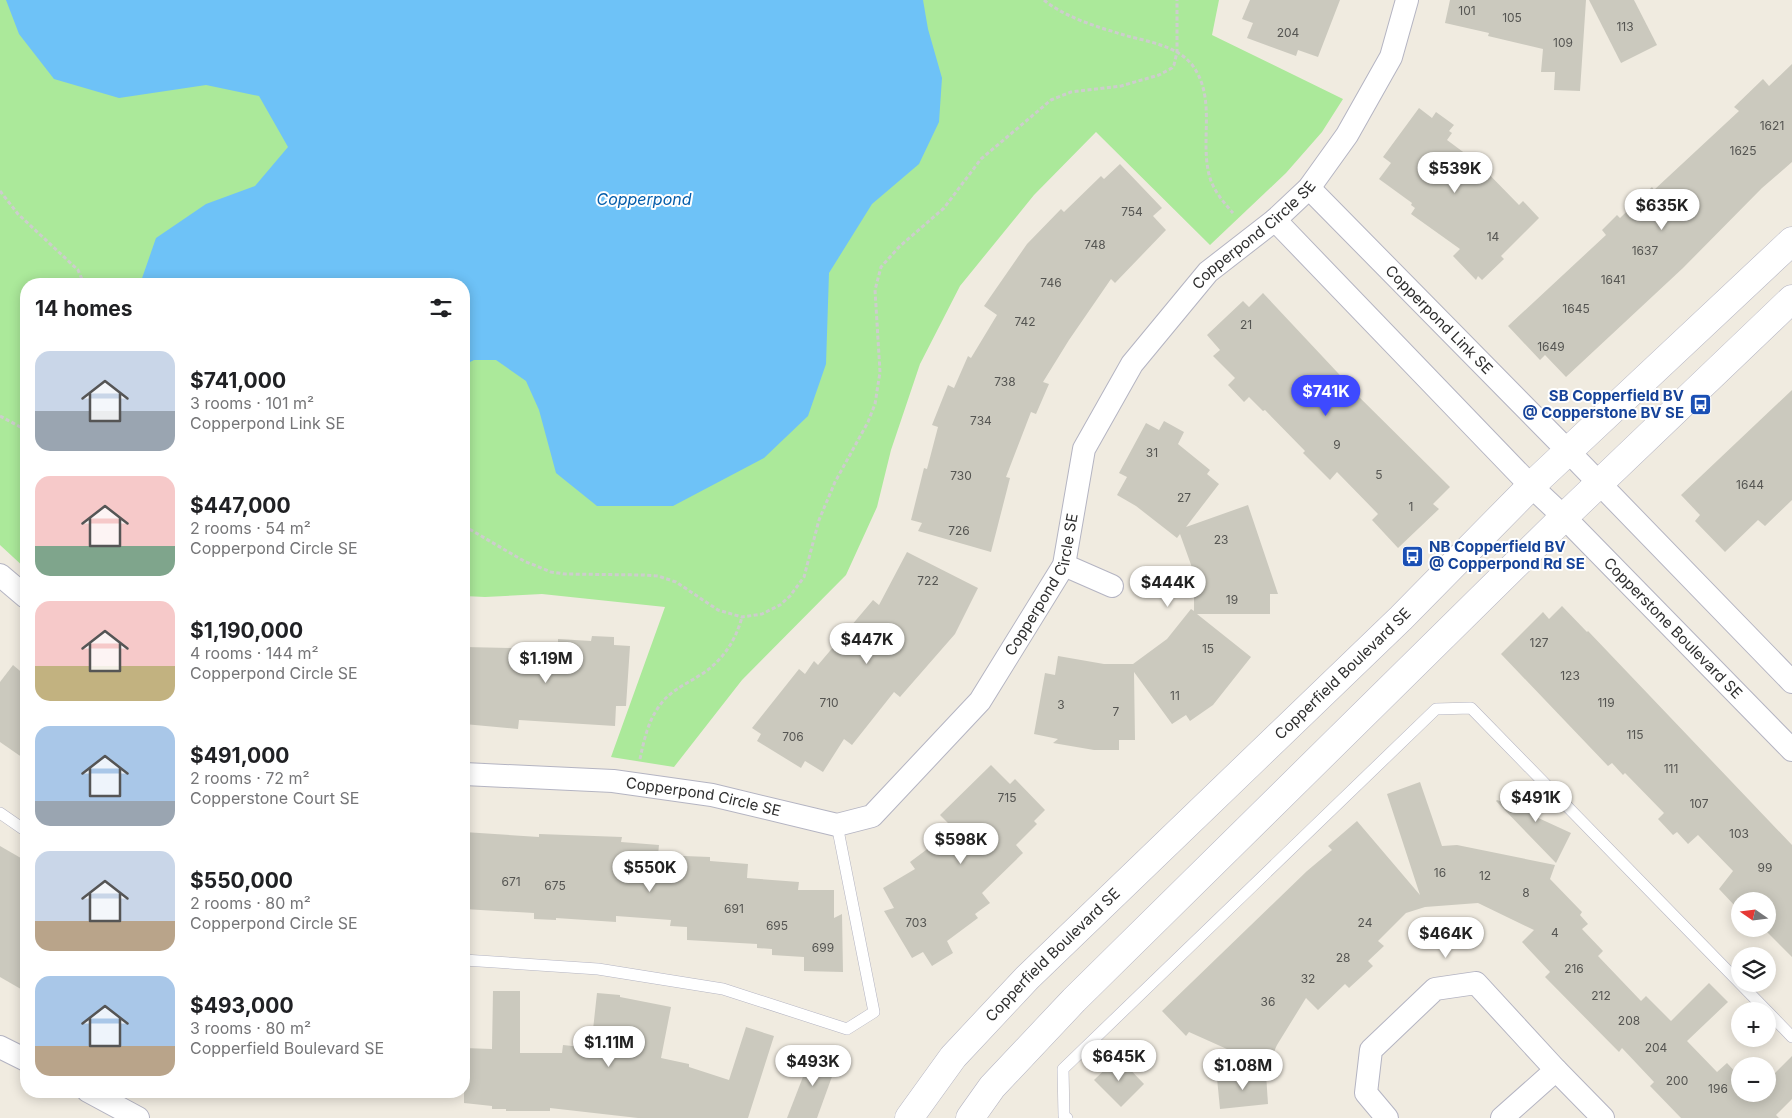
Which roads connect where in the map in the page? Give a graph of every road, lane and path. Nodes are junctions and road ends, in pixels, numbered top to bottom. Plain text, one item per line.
1 (1044, 0) edge
2 (1177, 0) edge
3 (1407, 0) edge
4 (1177, 52) junction
5 (1308, 188) junction
6 (0, 191) edge
7 (1233, 213) dead end
8 (1275, 220) junction
9 (1792, 241) edge
10 (81, 278) edge
11 (1792, 299) edge
12 (0, 416) edge
13 (20, 427) edge
14 (1568, 451) junction
15 (1600, 483) junction
16 (1530, 486) junction
17 (1564, 517) junction
18 (470, 530) edge
19 (1064, 565) junction
20 (0, 574) edge
21 (1112, 586) dead end
22 (20, 592) edge
23 (742, 617) junction
24 (1792, 682) edge
25 (1792, 750) edge
26 (470, 774) edge
27 (636, 784) junction
28 (0, 813) edge
29 (837, 825) junction
30 (20, 827) edge
31 (470, 960) edge
32 (1757, 1002) edge
33 (1776, 1021) edge
34 (1792, 1037) edge
35 (0, 1049) edge
36 (20, 1057) edge
37 (1556, 1070) junction
38 (101, 1098) edge
39 (138, 1118) edge
40 (910, 1118) edge
41 (970, 1118) edge
42 (1067, 1118) edge
43 (1387, 1118) edge
44 (1502, 1118) edge
45 (1603, 1118) edge

1 - 4 path
2 - 4 path
3 - 5 street, Copperpond Circle SE
4 - 7 path
4 - 23 path
5 - 8 street, Copperpond Circle SE
5 - 14 street, Copperpond Link SE
6 - 10 path
8 - 16 street
8 - 19 street, Copperpond Circle SE
9 - 14 street, Copperfield Boulevard SE
11 - 15 street
12 - 13 path
14 - 15 street
14 - 16 street, Copperfield Boulevard SE
15 - 17 street
15 - 24 street
16 - 17 street, Copperstone Boulevard SE
16 - 40 street, Copperfield Boulevard SE
17 - 25 street, Copperstone Boulevard SE
17 - 41 street
18 - 23 path
19 - 21 street
19 - 29 street, Copperpond Circle SE
20 - 22 street
23 - 27 path
26 - 27 street, Copperpond Circle SE
27 - 29 street, Copperpond Circle SE
28 - 30 lane
29 - 31 lane
32 - 42 lane
33 - 34 lane
35 - 36 street
37 - 43 street
37 - 44 street
37 - 45 street
38 - 39 street

